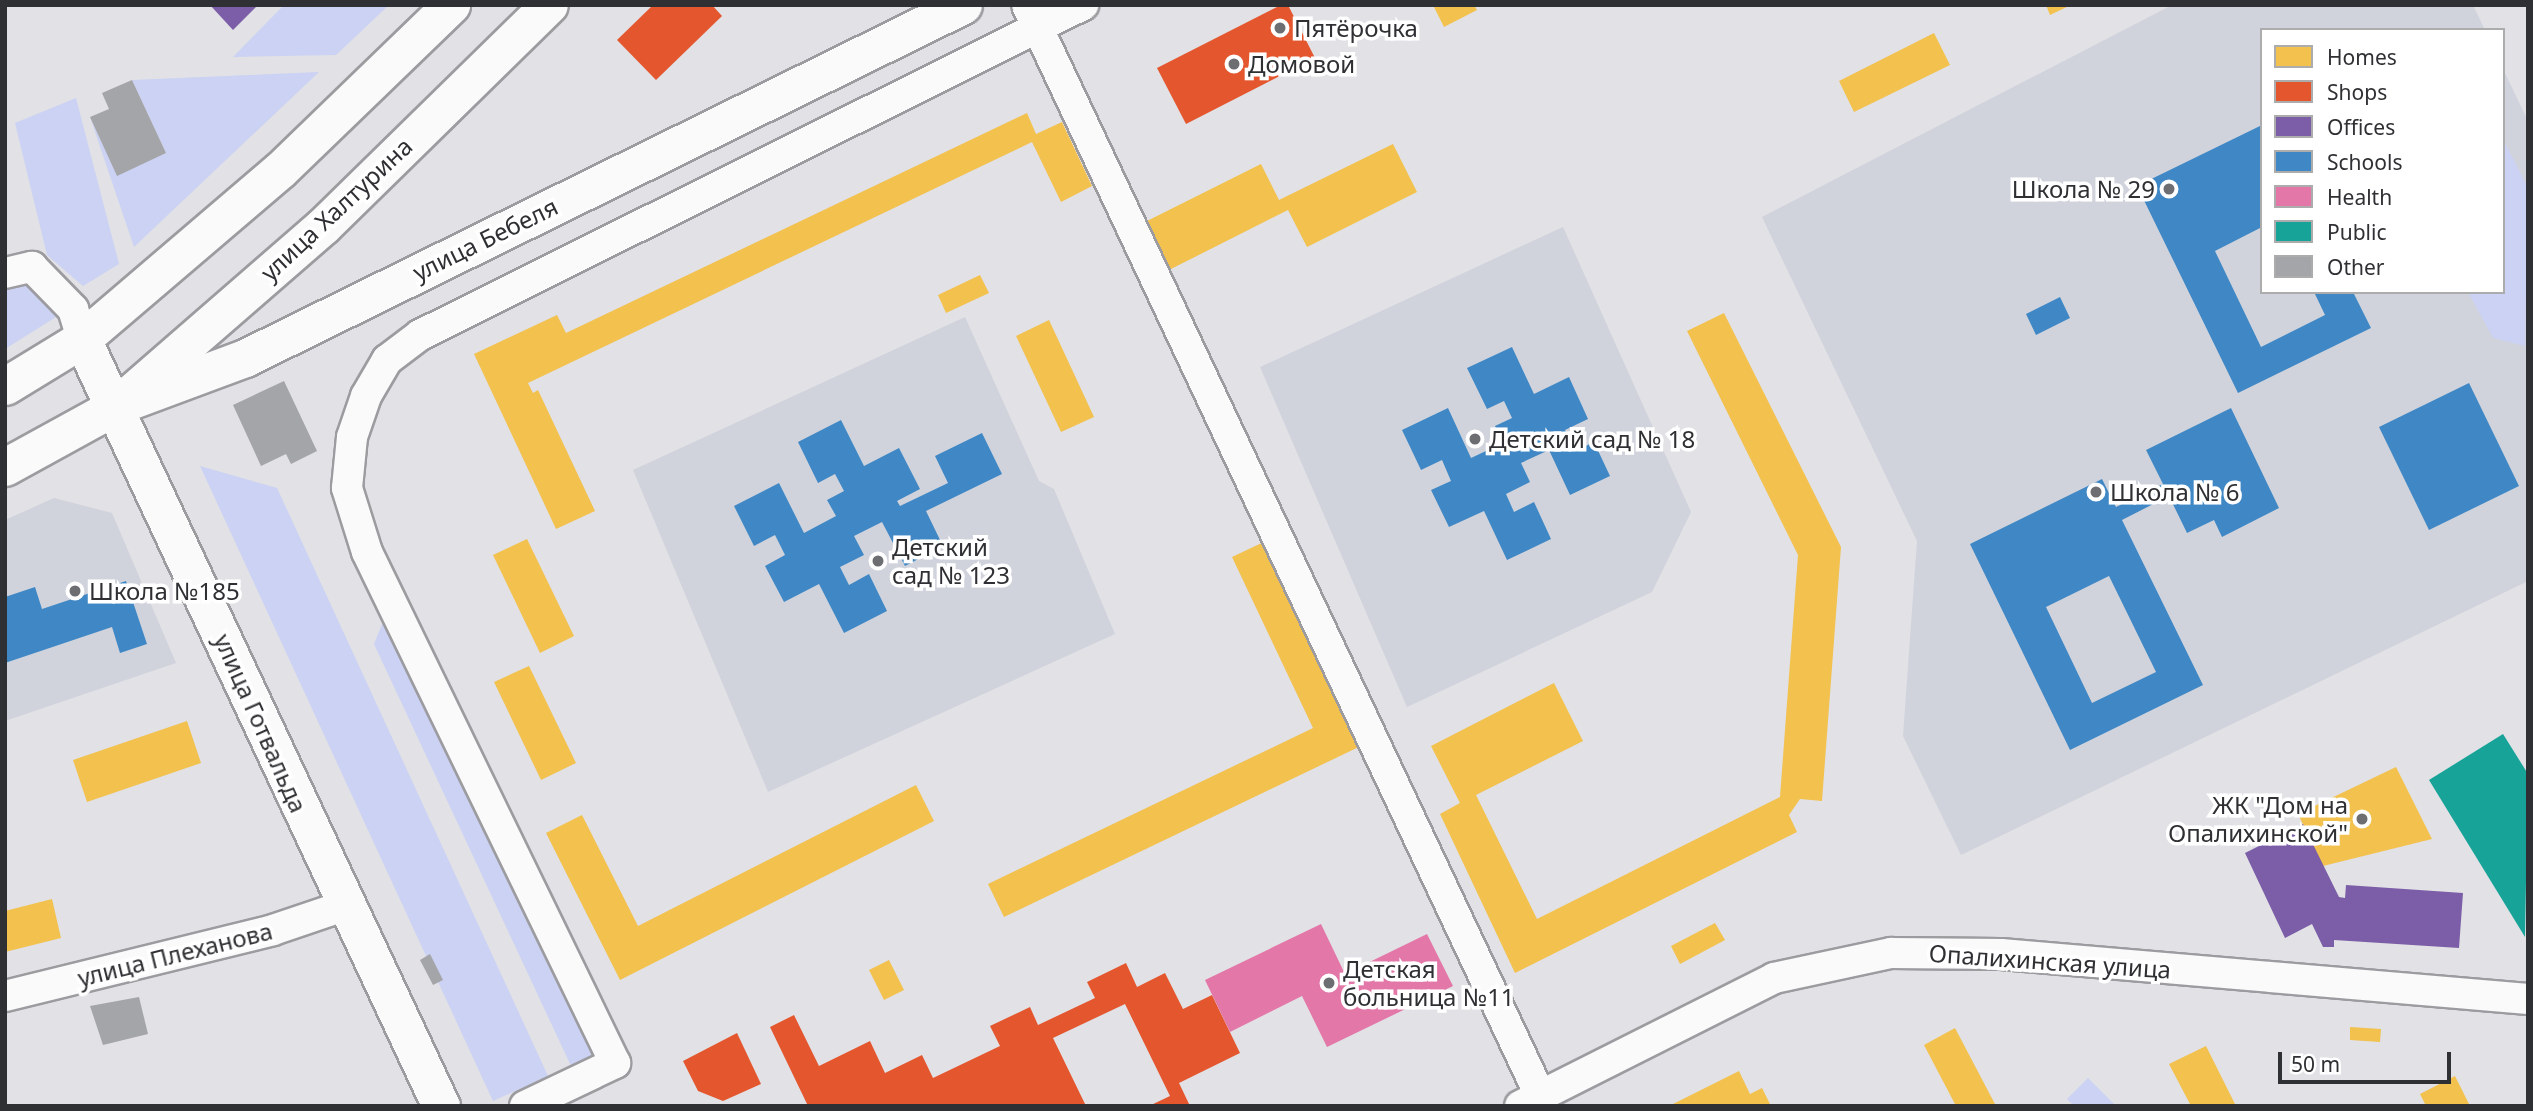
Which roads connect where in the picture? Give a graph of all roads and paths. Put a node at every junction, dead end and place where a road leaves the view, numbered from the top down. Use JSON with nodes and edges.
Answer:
{"nodes":[{"id":1,"x":451,"y":5,"type":"edge"},
{"id":2,"x":549,"y":5,"type":"edge"},
{"id":3,"x":963,"y":5,"type":"edge"},
{"id":4,"x":1083,"y":5,"type":"edge"},
{"id":5,"x":1033,"y":16,"type":"edge"},
{"id":6,"x":5,"y":273,"type":"edge"},
{"id":7,"x":82,"y":339,"type":"junction"},
{"id":8,"x":5,"y":386,"type":"edge"},
{"id":9,"x":116,"y":406,"type":"junction"},
{"id":10,"x":5,"y":467,"type":"edge"},
{"id":11,"x":344,"y":906,"type":"junction"},
{"id":12,"x":5,"y":996,"type":"edge"},
{"id":13,"x":2528,"y":999,"type":"edge"},
{"id":14,"x":1530,"y":1100,"type":"edge"},
{"id":15,"x":442,"y":1106,"type":"edge"},
{"id":16,"x":525,"y":1106,"type":"edge"}],
"edges":[{"from":1,"to":7,"type":"main road"},
{"from":2,"to":9,"type":"main road","name":"улица Халтурина"},
{"from":3,"to":9,"type":"main road","name":"улица Бебеля"},
{"from":4,"to":5,"type":"street"},
{"from":5,"to":14,"type":"street"},
{"from":5,"to":16,"type":"street"},
{"from":6,"to":7,"type":"street"},
{"from":7,"to":8,"type":"main road"},
{"from":7,"to":9,"type":"main road","name":"улица Готвальда"},
{"from":9,"to":10,"type":"main road","name":"улица Бебеля"},
{"from":9,"to":11,"type":"main road","name":"улица Готвальда"},
{"from":11,"to":12,"type":"street","name":"улица Плеханова"},
{"from":11,"to":15,"type":"main road","name":"улица Готвальда"},
{"from":13,"to":14,"type":"street","name":"Опалихинская улица"}]}
